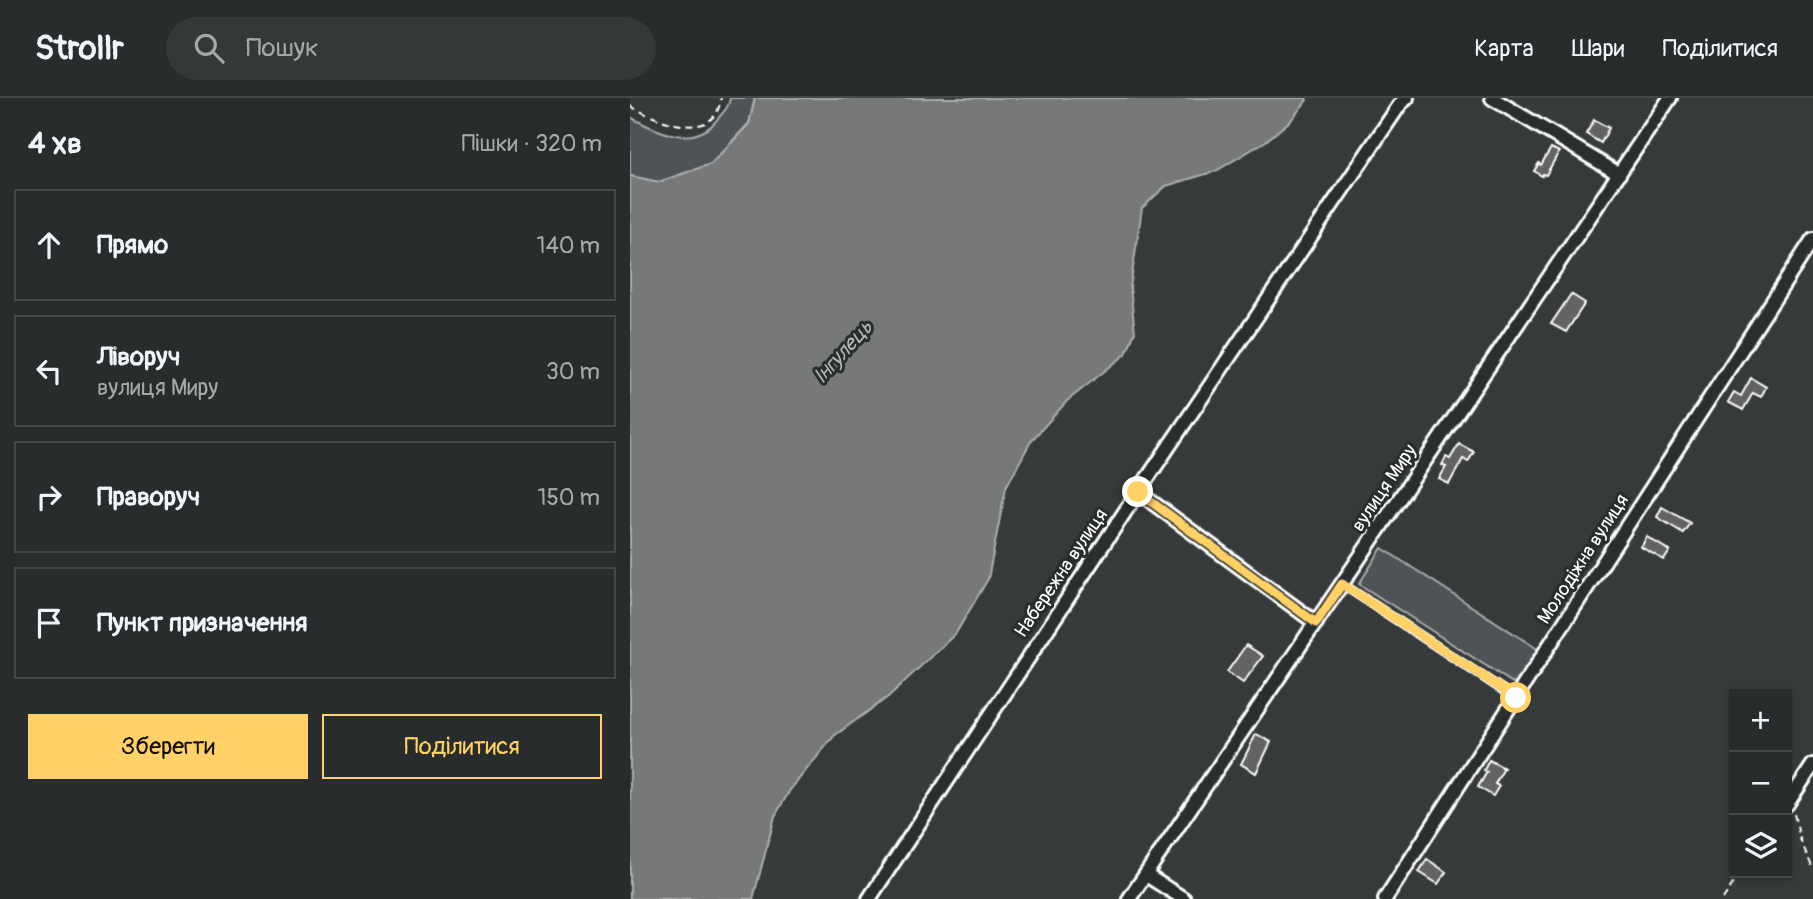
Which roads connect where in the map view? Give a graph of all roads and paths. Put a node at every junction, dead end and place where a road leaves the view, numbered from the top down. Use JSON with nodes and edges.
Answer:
{"nodes":[{"id":1,"x":722,"y":98,"type":"edge"},
{"id":2,"x":1407,"y":98,"type":"edge"},
{"id":3,"x":1492,"y":98,"type":"edge"},
{"id":4,"x":1670,"y":98,"type":"edge"},
{"id":5,"x":630,"y":106,"type":"edge"},
{"id":6,"x":1619,"y":174,"type":"junction"},
{"id":7,"x":1813,"y":239,"type":"edge"},
{"id":8,"x":1138,"y":492,"type":"junction"},
{"id":9,"x":1342,"y":584,"type":"junction"},
{"id":10,"x":1316,"y":623,"type":"junction"},
{"id":11,"x":1516,"y":698,"type":"junction"},
{"id":12,"x":1813,"y":765,"type":"edge"},
{"id":13,"x":1792,"y":796,"type":"edge"},
{"id":14,"x":1792,"y":811,"type":"edge"},
{"id":15,"x":1813,"y":869,"type":"edge"},
{"id":16,"x":1146,"y":875,"type":"junction"},
{"id":17,"x":1737,"y":878,"type":"edge"},
{"id":18,"x":869,"y":899,"type":"edge"},
{"id":19,"x":1129,"y":899,"type":"edge"},
{"id":20,"x":1184,"y":899,"type":"edge"},
{"id":21,"x":1385,"y":899,"type":"edge"},
{"id":22,"x":1723,"y":899,"type":"edge"}],
"edges":[{"from":1,"to":5,"type":"path"},
{"from":2,"to":8,"type":"street","name":"Набережна вулиця"},
{"from":3,"to":6,"type":"street"},
{"from":4,"to":6,"type":"street","name":"вулиця Миру"},
{"from":6,"to":9,"type":"street","name":"вулиця Миру"},
{"from":7,"to":11,"type":"street","name":"Молодіжна вулиця"},
{"from":8,"to":10,"type":"street"},
{"from":8,"to":18,"type":"street","name":"Набережна вулиця"},
{"from":9,"to":10,"type":"street","name":"вулиця Миру"},
{"from":9,"to":11,"type":"lane"},
{"from":10,"to":16,"type":"street","name":"вулиця Миру"},
{"from":11,"to":21,"type":"street","name":"Молодіжна вулиця"},
{"from":12,"to":13,"type":"street"},
{"from":14,"to":15,"type":"path"},
{"from":16,"to":19,"type":"street","name":"вулиця Миру"},
{"from":16,"to":20,"type":"street"},
{"from":17,"to":22,"type":"path"}]}
